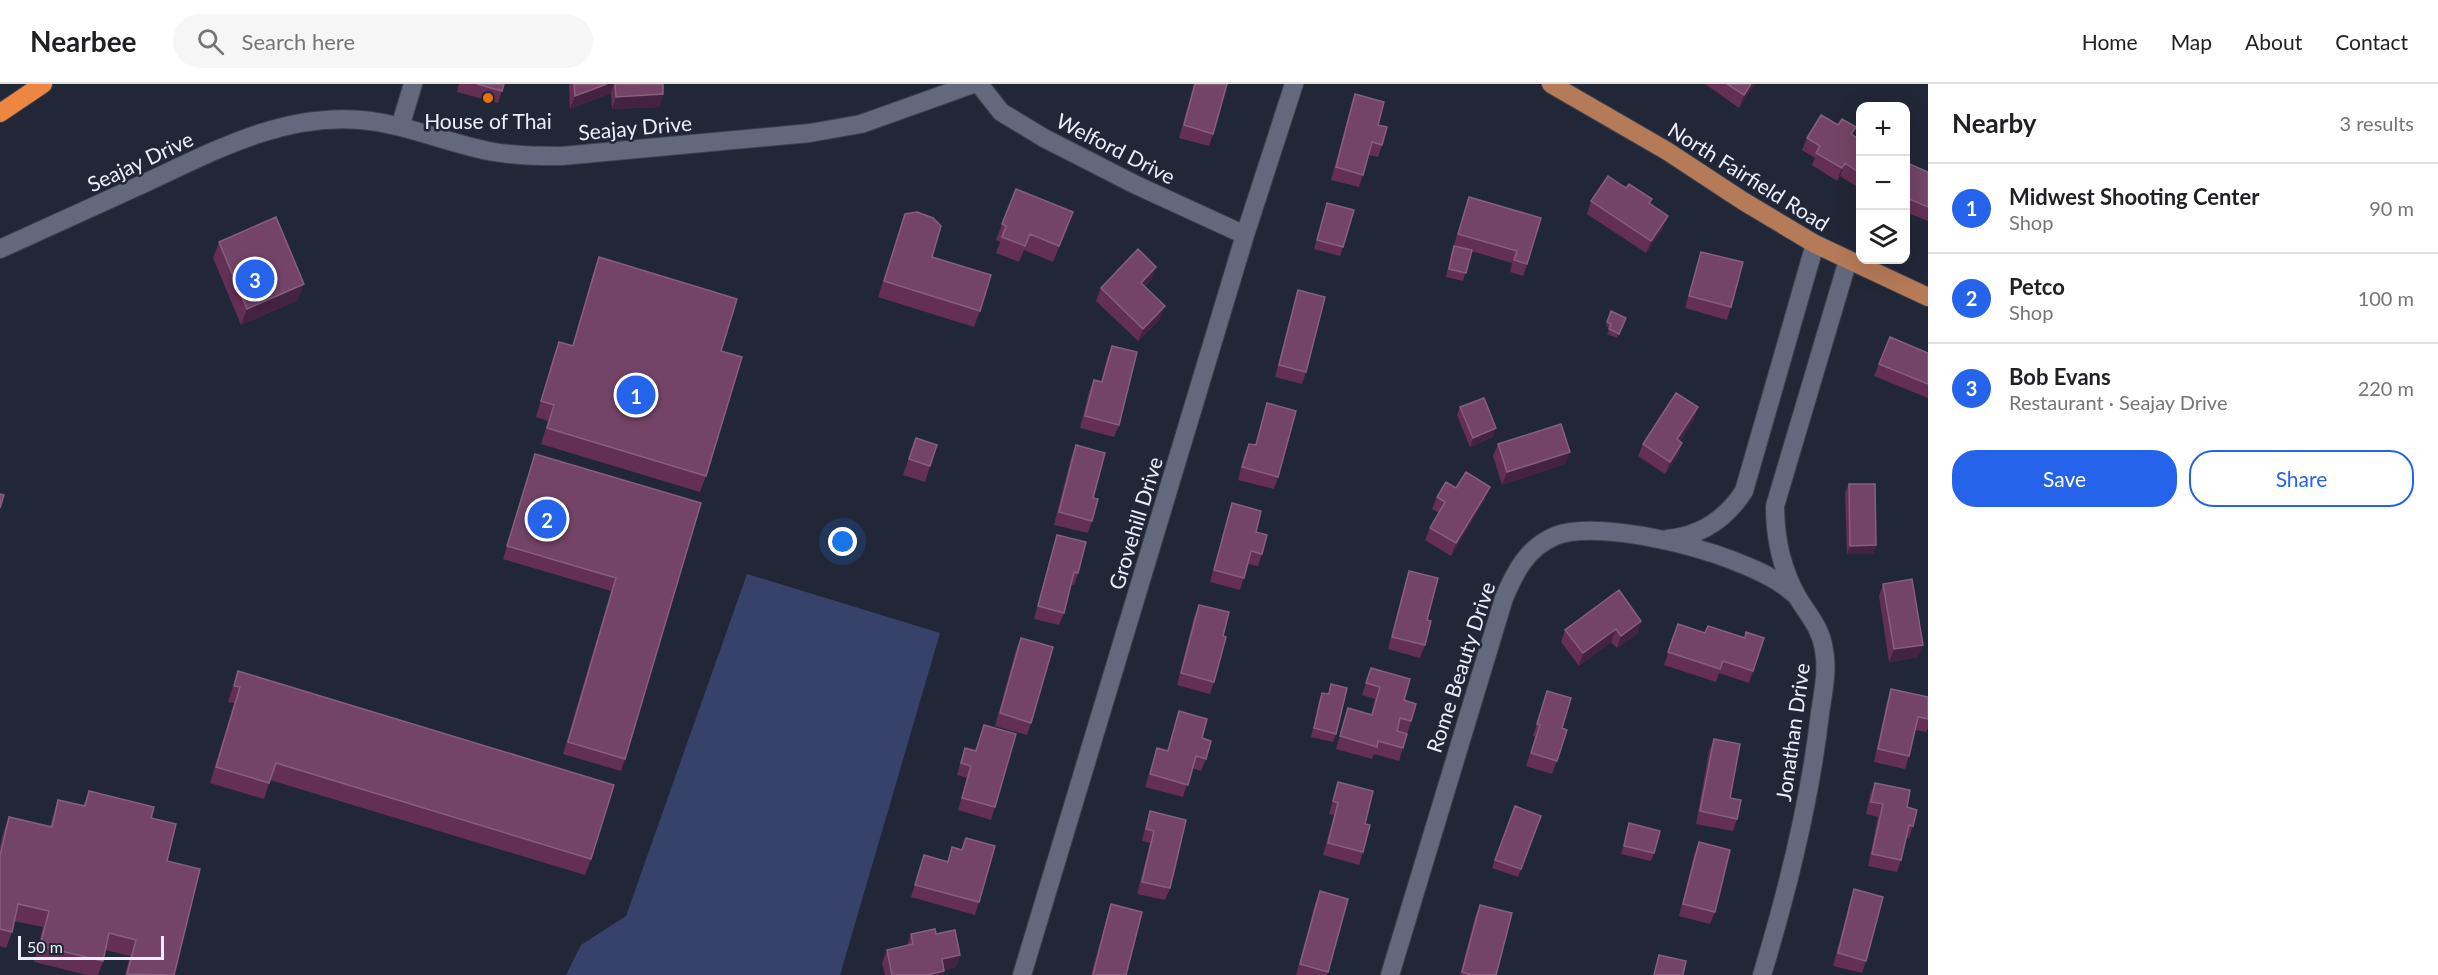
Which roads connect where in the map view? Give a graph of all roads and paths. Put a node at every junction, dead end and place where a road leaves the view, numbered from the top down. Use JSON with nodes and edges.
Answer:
{"nodes":[{"id":1,"x":43,"y":84,"type":"edge"},
{"id":2,"x":413,"y":84,"type":"edge"},
{"id":3,"x":973,"y":84,"type":"edge"},
{"id":4,"x":979,"y":84,"type":"edge"},
{"id":5,"x":1294,"y":84,"type":"edge"},
{"id":6,"x":1551,"y":84,"type":"edge"},
{"id":7,"x":0,"y":113,"type":"edge"},
{"id":8,"x":400,"y":127,"type":"junction"},
{"id":9,"x":1245,"y":235,"type":"junction"},
{"id":10,"x":1815,"y":244,"type":"junction"},
{"id":11,"x":0,"y":249,"type":"edge"},
{"id":12,"x":1848,"y":260,"type":"junction"},
{"id":13,"x":1928,"y":297,"type":"edge"},
{"id":14,"x":1655,"y":539,"type":"junction"},
{"id":15,"x":1799,"y":600,"type":"junction"},
{"id":16,"x":1022,"y":975,"type":"edge"},
{"id":17,"x":1390,"y":975,"type":"edge"},
{"id":18,"x":1762,"y":975,"type":"edge"}],
"edges":[{"from":1,"to":7,"type":"highway"},
{"from":2,"to":8,"type":"street"},
{"from":3,"to":8,"type":"street","name":"Seajay Drive"},
{"from":4,"to":9,"type":"street","name":"Welford Drive"},
{"from":5,"to":9,"type":"street","name":"Grovehill Drive"},
{"from":6,"to":10,"type":"main road","name":"North Fairfield Road"},
{"from":8,"to":11,"type":"street","name":"Seajay Drive"},
{"from":9,"to":16,"type":"street","name":"Grovehill Drive"},
{"from":10,"to":12,"type":"main road","name":"North Fairfield Road"},
{"from":10,"to":14,"type":"street"},
{"from":12,"to":13,"type":"main road","name":"North Fairfield Road"},
{"from":12,"to":15,"type":"street","name":"Jonathan Drive"},
{"from":14,"to":15,"type":"street","name":"Rome Beauty Drive"},
{"from":14,"to":17,"type":"street","name":"Rome Beauty Drive"},
{"from":15,"to":18,"type":"street","name":"Jonathan Drive"}]}
